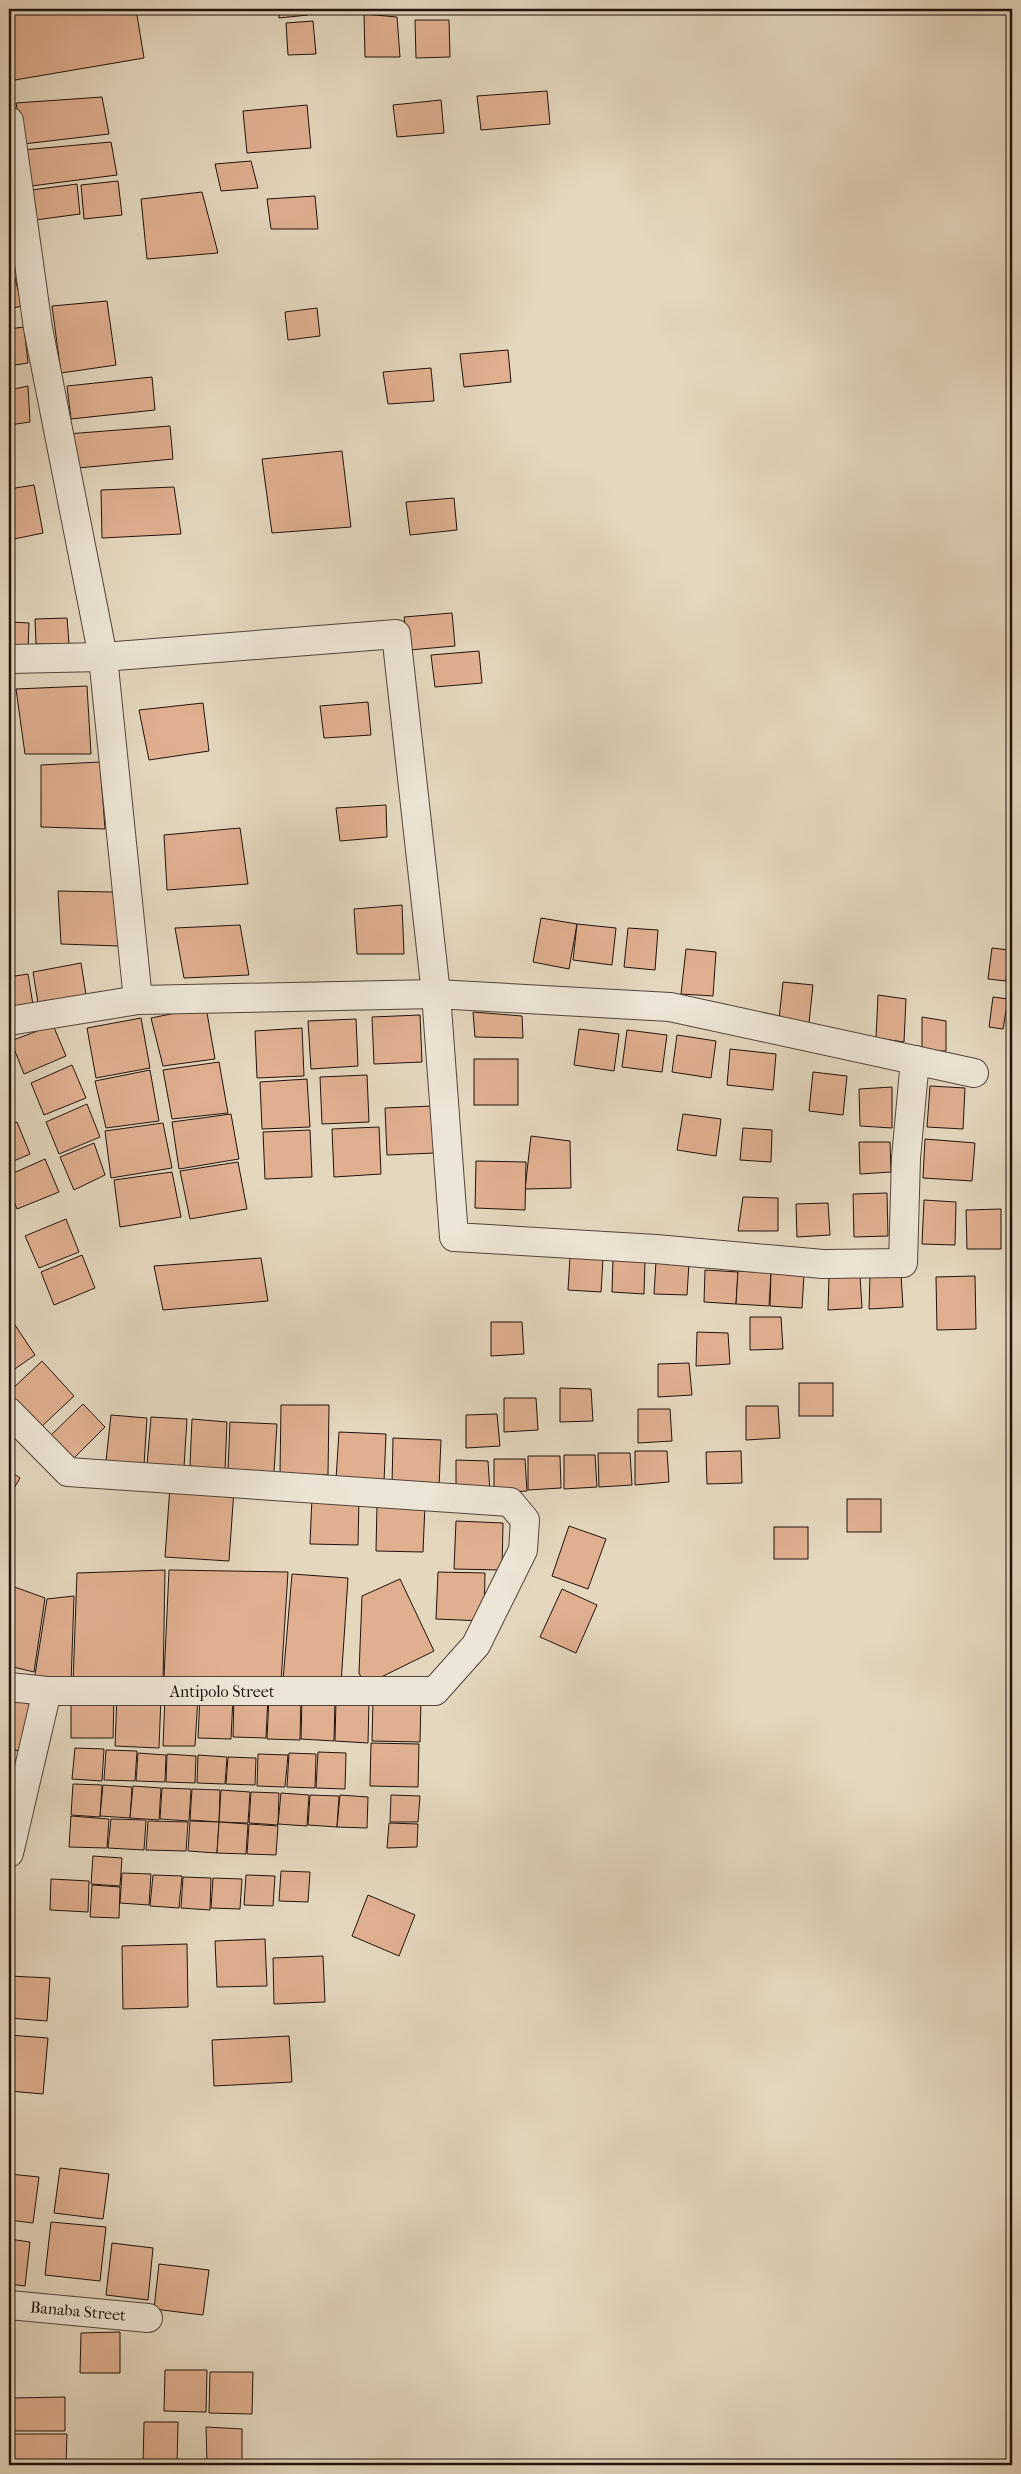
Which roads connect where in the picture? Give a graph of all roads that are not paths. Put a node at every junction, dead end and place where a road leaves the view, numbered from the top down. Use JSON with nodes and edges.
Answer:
{"nodes":[{"id":1,"x":9,"y":121,"type":"edge"},
{"id":2,"x":103,"y":657,"type":"junction"},
{"id":3,"x":9,"y":659,"type":"edge"},
{"id":4,"x":436,"y":994,"type":"junction"},
{"id":5,"x":138,"y":1000,"type":"junction"},
{"id":6,"x":9,"y":1022,"type":"edge"},
{"id":7,"x":915,"y":1060,"type":"junction"},
{"id":8,"x":974,"y":1073,"type":"dead end"},
{"id":9,"x":9,"y":1412,"type":"edge"},
{"id":10,"x":9,"y":1687,"type":"edge"},
{"id":11,"x":47,"y":1691,"type":"junction"},
{"id":12,"x":9,"y":1853,"type":"edge"},
{"id":13,"x":9,"y":2305,"type":"edge"},
{"id":14,"x":148,"y":2318,"type":"dead end"}],
"edges":[{"from":1,"to":2,"type":"street"},
{"from":2,"to":3,"type":"street"},
{"from":2,"to":4,"type":"street"},
{"from":2,"to":5,"type":"street"},
{"from":4,"to":5,"type":"street"},
{"from":4,"to":7,"type":"street"},
{"from":4,"to":7,"type":"street"},
{"from":5,"to":6,"type":"street"},
{"from":7,"to":8,"type":"street"},
{"from":9,"to":11,"type":"street","name":"Antipolo Street"},
{"from":10,"to":11,"type":"street","name":"Antipolo Street"},
{"from":11,"to":12,"type":"street"},
{"from":13,"to":14,"type":"street","name":"Banaba Street"}]}
